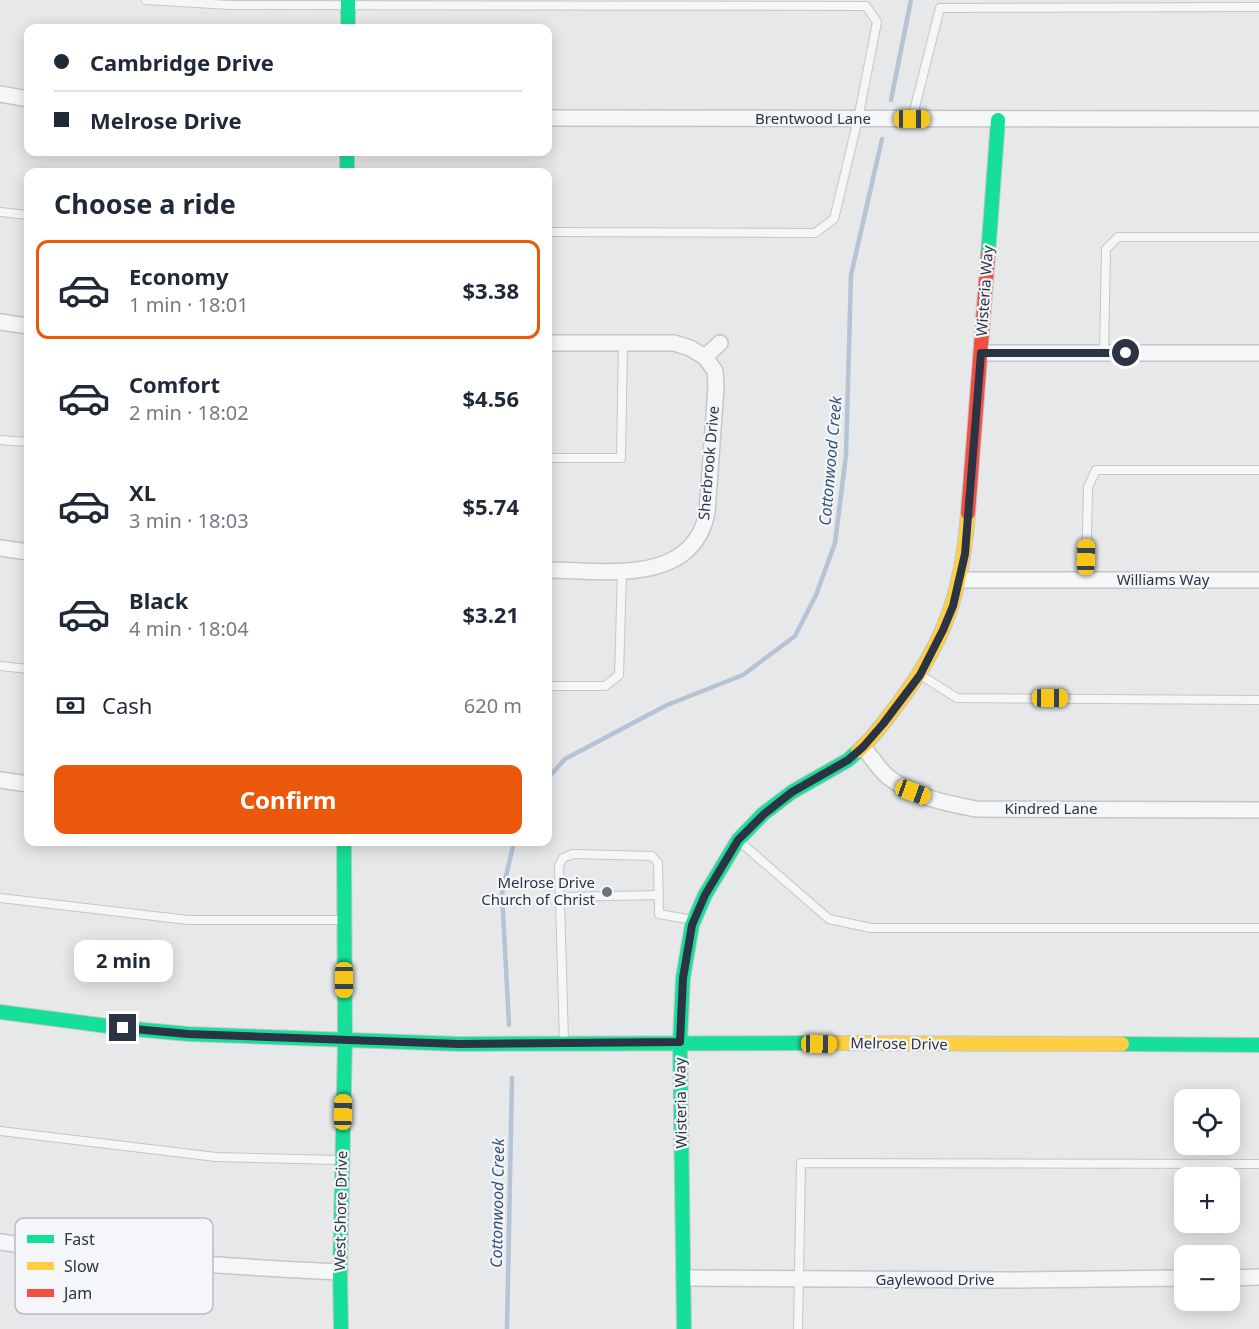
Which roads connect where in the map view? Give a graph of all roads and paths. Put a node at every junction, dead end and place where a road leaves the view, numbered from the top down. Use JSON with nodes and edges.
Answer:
{"nodes":[{"id":1,"x":146,"y":0,"type":"edge"},
{"id":2,"x":348,"y":2,"type":"edge"},
{"id":3,"x":1259,"y":7,"type":"edge"},
{"id":4,"x":348,"y":24,"type":"edge"},
{"id":5,"x":0,"y":94,"type":"edge"},
{"id":6,"x":24,"y":98,"type":"edge"},
{"id":7,"x":552,"y":118,"type":"edge"},
{"id":8,"x":858,"y":119,"type":"junction"},
{"id":9,"x":912,"y":119,"type":"junction"},
{"id":10,"x":1259,"y":119,"type":"edge"},
{"id":11,"x":998,"y":120,"type":"junction"},
{"id":12,"x":0,"y":212,"type":"edge"},
{"id":13,"x":24,"y":215,"type":"edge"},
{"id":14,"x":552,"y":232,"type":"edge"},
{"id":15,"x":1259,"y":237,"type":"edge"},
{"id":16,"x":0,"y":322,"type":"edge"},
{"id":17,"x":24,"y":325,"type":"edge"},
{"id":18,"x":552,"y":343,"type":"edge"},
{"id":19,"x":623,"y":343,"type":"junction"},
{"id":20,"x":720,"y":343,"type":"dead end"},
{"id":21,"x":981,"y":353,"type":"junction"},
{"id":22,"x":1104,"y":353,"type":"junction"},
{"id":23,"x":1259,"y":353,"type":"edge"},
{"id":24,"x":705,"y":357,"type":"junction"},
{"id":25,"x":0,"y":440,"type":"edge"},
{"id":26,"x":24,"y":442,"type":"edge"},
{"id":27,"x":552,"y":458,"type":"edge"},
{"id":28,"x":1259,"y":470,"type":"edge"},
{"id":29,"x":0,"y":548,"type":"edge"},
{"id":30,"x":24,"y":551,"type":"edge"},
{"id":31,"x":552,"y":570,"type":"edge"},
{"id":32,"x":622,"y":572,"type":"junction"},
{"id":33,"x":959,"y":580,"type":"junction"},
{"id":34,"x":1086,"y":580,"type":"junction"},
{"id":35,"x":1259,"y":580,"type":"edge"},
{"id":36,"x":0,"y":666,"type":"edge"},
{"id":37,"x":24,"y":669,"type":"edge"},
{"id":38,"x":920,"y":675,"type":"junction"},
{"id":39,"x":552,"y":686,"type":"edge"},
{"id":40,"x":1259,"y":700,"type":"edge"},
{"id":41,"x":863,"y":747,"type":"junction"},
{"id":42,"x":0,"y":780,"type":"edge"},
{"id":43,"x":24,"y":783,"type":"edge"},
{"id":44,"x":1259,"y":810,"type":"edge"},
{"id":45,"x":738,"y":840,"type":"junction"},
{"id":46,"x":344,"y":846,"type":"edge"},
{"id":47,"x":658,"y":895,"type":"junction"},
{"id":48,"x":560,"y":897,"type":"junction"},
{"id":49,"x":0,"y":898,"type":"edge"},
{"id":50,"x":344,"y":920,"type":"junction"},
{"id":51,"x":694,"y":920,"type":"junction"},
{"id":52,"x":1259,"y":928,"type":"edge"},
{"id":53,"x":0,"y":1012,"type":"edge"},
{"id":54,"x":345,"y":1041,"type":"junction"},
{"id":55,"x":680,"y":1042,"type":"junction"},
{"id":56,"x":564,"y":1043,"type":"junction"},
{"id":57,"x":1259,"y":1045,"type":"edge"},
{"id":58,"x":0,"y":1131,"type":"edge"},
{"id":59,"x":342,"y":1160,"type":"junction"},
{"id":60,"x":1259,"y":1164,"type":"edge"},
{"id":61,"x":0,"y":1242,"type":"edge"},
{"id":62,"x":15,"y":1244,"type":"edge"},
{"id":63,"x":213,"y":1266,"type":"edge"},
{"id":64,"x":340,"y":1272,"type":"junction"},
{"id":65,"x":1259,"y":1277,"type":"edge"},
{"id":66,"x":684,"y":1278,"type":"junction"},
{"id":67,"x":1174,"y":1278,"type":"edge"},
{"id":68,"x":1240,"y":1278,"type":"edge"},
{"id":69,"x":798,"y":1279,"type":"junction"},
{"id":70,"x":341,"y":1329,"type":"edge"},
{"id":71,"x":684,"y":1329,"type":"edge"},
{"id":72,"x":798,"y":1329,"type":"edge"}],
"edges":[{"from":1,"to":2,"type":"lane"},
{"from":2,"to":4,"type":"street"},
{"from":2,"to":8,"type":"lane"},
{"from":3,"to":9,"type":"lane"},
{"from":5,"to":6,"type":"street"},
{"from":7,"to":8,"type":"street","name":"Brentwood Lane"},
{"from":8,"to":9,"type":"street","name":"Brentwood Lane"},
{"from":8,"to":14,"type":"lane"},
{"from":9,"to":11,"type":"street","name":"Brentwood Lane"},
{"from":10,"to":11,"type":"street","name":"Brentwood Lane"},
{"from":11,"to":21,"type":"street","name":"Wisteria Way"},
{"from":12,"to":13,"type":"lane"},
{"from":15,"to":22,"type":"lane"},
{"from":16,"to":17,"type":"street"},
{"from":18,"to":19,"type":"street"},
{"from":19,"to":24,"type":"street"},
{"from":19,"to":27,"type":"lane"},
{"from":20,"to":24,"type":"street"},
{"from":21,"to":22,"type":"street"},
{"from":21,"to":33,"type":"street","name":"Wisteria Way"},
{"from":22,"to":23,"type":"street"},
{"from":24,"to":32,"type":"street","name":"Sherbrook Drive"},
{"from":25,"to":26,"type":"lane"},
{"from":28,"to":34,"type":"lane"},
{"from":29,"to":30,"type":"street"},
{"from":31,"to":32,"type":"street","name":"Sherbrook Drive"},
{"from":32,"to":39,"type":"lane"},
{"from":33,"to":34,"type":"street","name":"Williams Way"},
{"from":33,"to":38,"type":"street","name":"Wisteria Way"},
{"from":34,"to":35,"type":"street","name":"Williams Way"},
{"from":36,"to":37,"type":"lane"},
{"from":38,"to":40,"type":"lane"},
{"from":38,"to":41,"type":"street","name":"Wisteria Way"},
{"from":41,"to":44,"type":"street","name":"Kindred Lane"},
{"from":41,"to":45,"type":"street","name":"Wisteria Way"},
{"from":42,"to":43,"type":"street"},
{"from":45,"to":51,"type":"street","name":"Wisteria Way"},
{"from":45,"to":52,"type":"lane"},
{"from":46,"to":50,"type":"street","name":"West Shore Drive"},
{"from":47,"to":48,"type":"lane"},
{"from":47,"to":48,"type":"lane"},
{"from":47,"to":51,"type":"lane"},
{"from":48,"to":56,"type":"lane"},
{"from":49,"to":50,"type":"lane"},
{"from":50,"to":54,"type":"street","name":"West Shore Drive"},
{"from":51,"to":55,"type":"street","name":"Wisteria Way"},
{"from":53,"to":54,"type":"street","name":"Melrose Drive"},
{"from":54,"to":56,"type":"street","name":"Melrose Drive"},
{"from":54,"to":59,"type":"street","name":"West Shore Drive"},
{"from":55,"to":56,"type":"street","name":"Melrose Drive"},
{"from":55,"to":57,"type":"street","name":"Melrose Drive"},
{"from":55,"to":66,"type":"street","name":"Wisteria Way"},
{"from":58,"to":59,"type":"lane"},
{"from":59,"to":64,"type":"street","name":"West Shore Drive"},
{"from":60,"to":69,"type":"lane"},
{"from":61,"to":62,"type":"street"},
{"from":63,"to":64,"type":"street"},
{"from":64,"to":70,"type":"street","name":"West Shore Drive"},
{"from":65,"to":68,"type":"street"},
{"from":66,"to":69,"type":"street","name":"Gaylewood Drive"},
{"from":66,"to":71,"type":"street","name":"Wisteria Way"},
{"from":67,"to":69,"type":"street","name":"Gaylewood Drive"},
{"from":69,"to":72,"type":"lane"}]}
